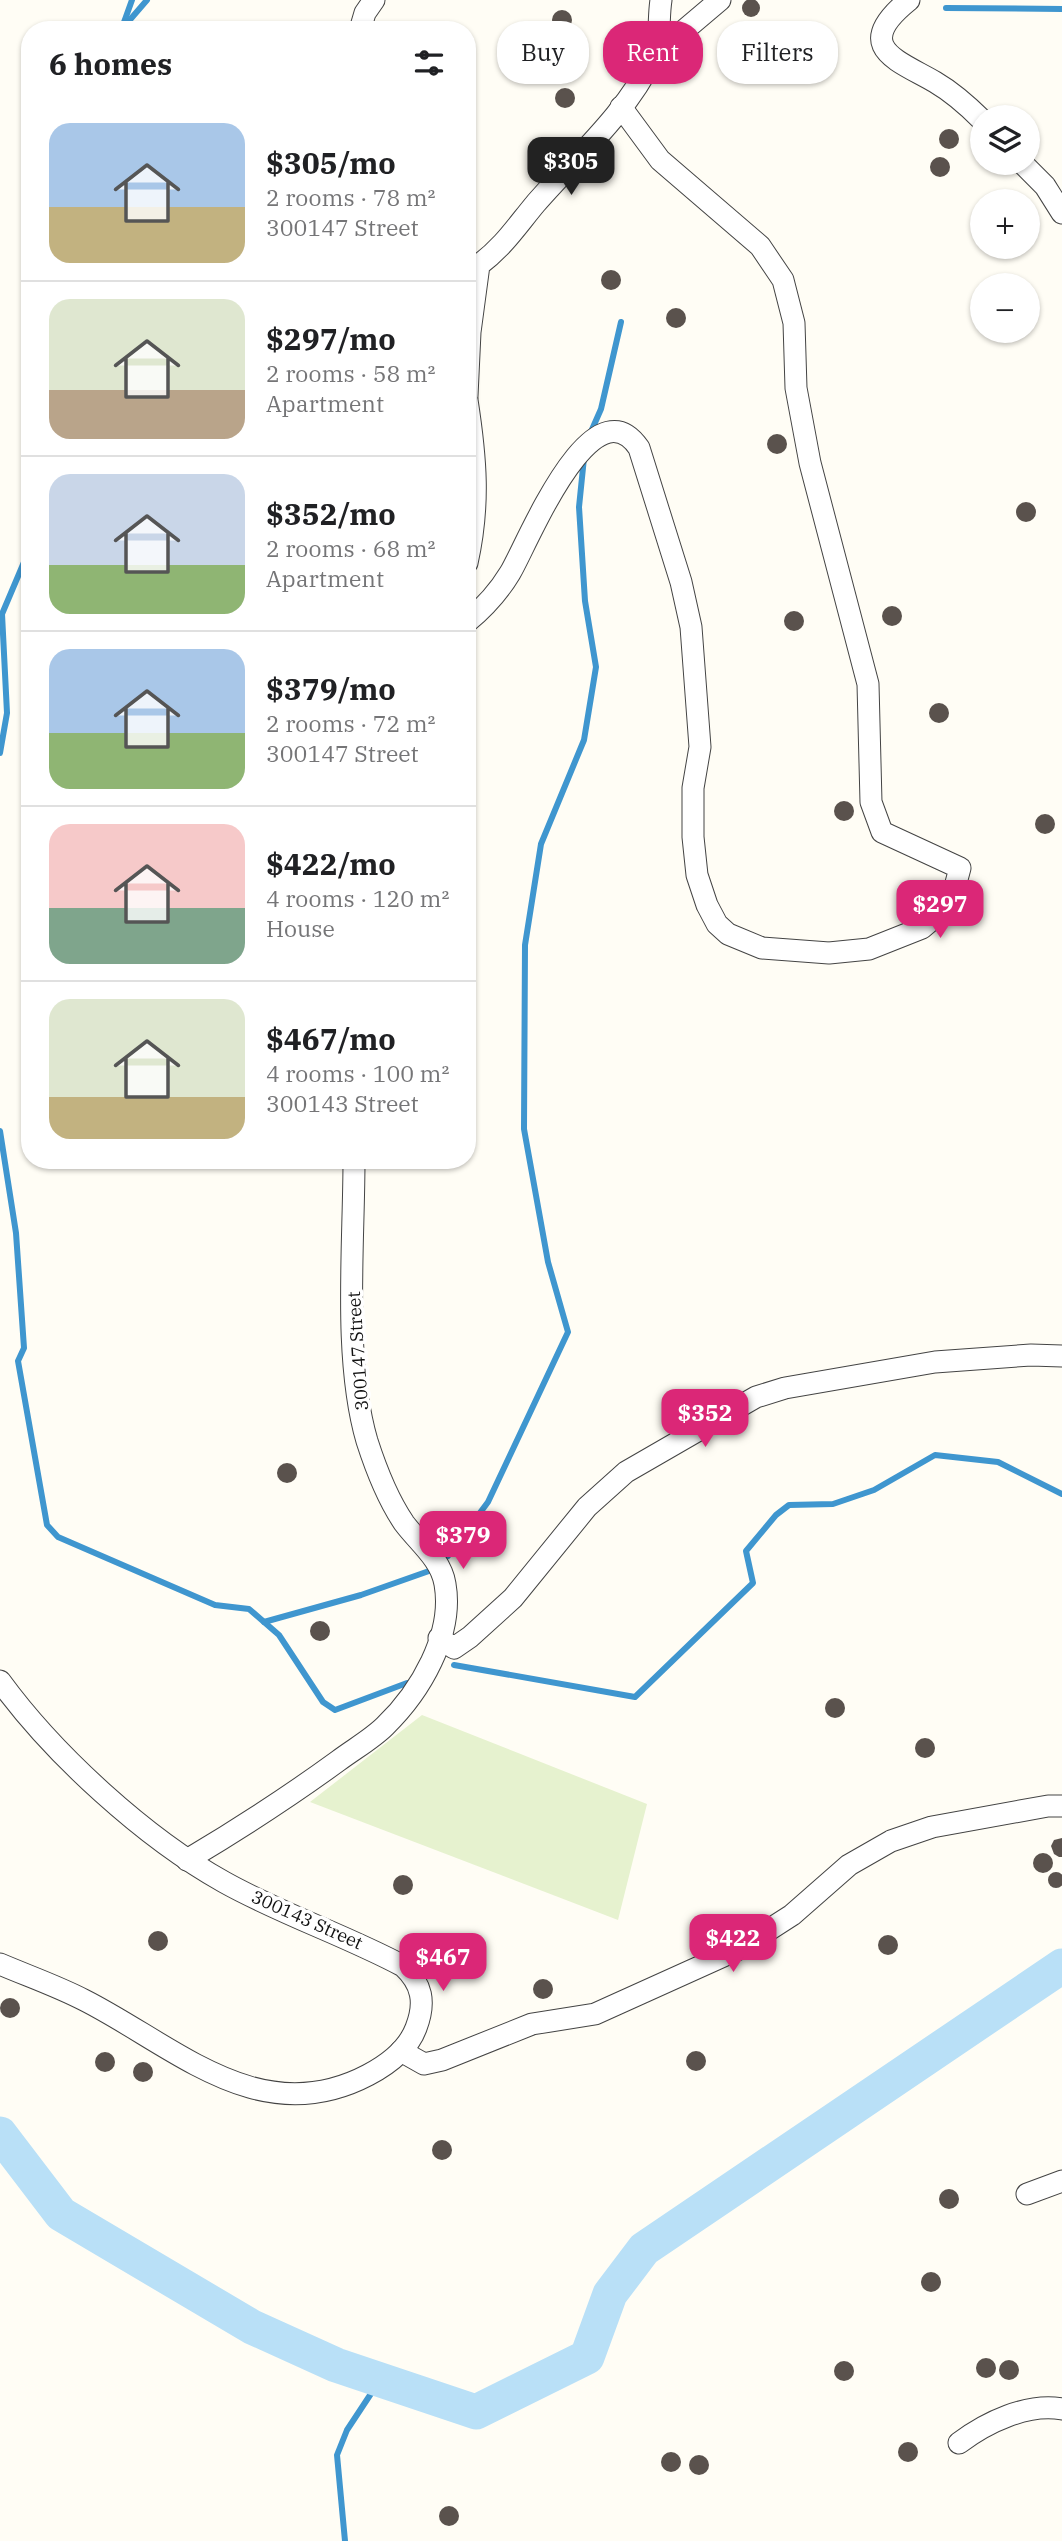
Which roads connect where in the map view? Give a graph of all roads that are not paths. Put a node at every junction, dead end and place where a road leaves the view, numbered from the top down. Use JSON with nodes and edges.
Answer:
{"nodes":[{"id":1,"x":374,"y":0,"type":"edge"},
{"id":2,"x":662,"y":0,"type":"edge"},
{"id":3,"x":720,"y":0,"type":"edge"},
{"id":4,"x":909,"y":0,"type":"edge"},
{"id":5,"x":363,"y":21,"type":"edge"},
{"id":6,"x":659,"y":21,"type":"edge"},
{"id":7,"x":695,"y":21,"type":"edge"},
{"id":8,"x":636,"y":84,"type":"edge"},
{"id":9,"x":621,"y":107,"type":"junction"},
{"id":10,"x":970,"y":110,"type":"edge"},
{"id":11,"x":1034,"y":175,"type":"edge"},
{"id":12,"x":1062,"y":213,"type":"edge"},
{"id":13,"x":476,"y":265,"type":"edge"},
{"id":14,"x":476,"y":458,"type":"edge"},
{"id":15,"x":476,"y":483,"type":"edge"},
{"id":16,"x":476,"y":615,"type":"edge"},
{"id":17,"x":354,"y":1169,"type":"edge"},
{"id":18,"x":1062,"y":1356,"type":"edge"},
{"id":19,"x":439,"y":1638,"type":"junction"},
{"id":20,"x":0,"y":1681,"type":"edge"},
{"id":21,"x":1062,"y":1806,"type":"edge"},
{"id":22,"x":187,"y":1860,"type":"junction"},
{"id":23,"x":0,"y":1964,"type":"edge"},
{"id":24,"x":401,"y":2051,"type":"junction"},
{"id":25,"x":1062,"y":2181,"type":"edge"},
{"id":26,"x":1027,"y":2194,"type":"dead end"},
{"id":27,"x":1062,"y":2409,"type":"edge"},
{"id":28,"x":959,"y":2443,"type":"dead end"}],
"edges":[{"from":1,"to":5,"type":"street"},
{"from":2,"to":6,"type":"street"},
{"from":3,"to":7,"type":"street"},
{"from":4,"to":10,"type":"street"},
{"from":8,"to":9,"type":"street"},
{"from":9,"to":13,"type":"street"},
{"from":9,"to":16,"type":"street"},
{"from":11,"to":12,"type":"street"},
{"from":14,"to":15,"type":"street"},
{"from":17,"to":19,"type":"street","name":"300147 Street"},
{"from":18,"to":19,"type":"street"},
{"from":19,"to":22,"type":"street","name":"300147 Street"},
{"from":20,"to":22,"type":"street","name":"300143 Street"},
{"from":21,"to":24,"type":"street"},
{"from":22,"to":24,"type":"street","name":"300143 Street"},
{"from":23,"to":24,"type":"street","name":"300143 Street"},
{"from":25,"to":26,"type":"street"},
{"from":27,"to":28,"type":"street"}]}
